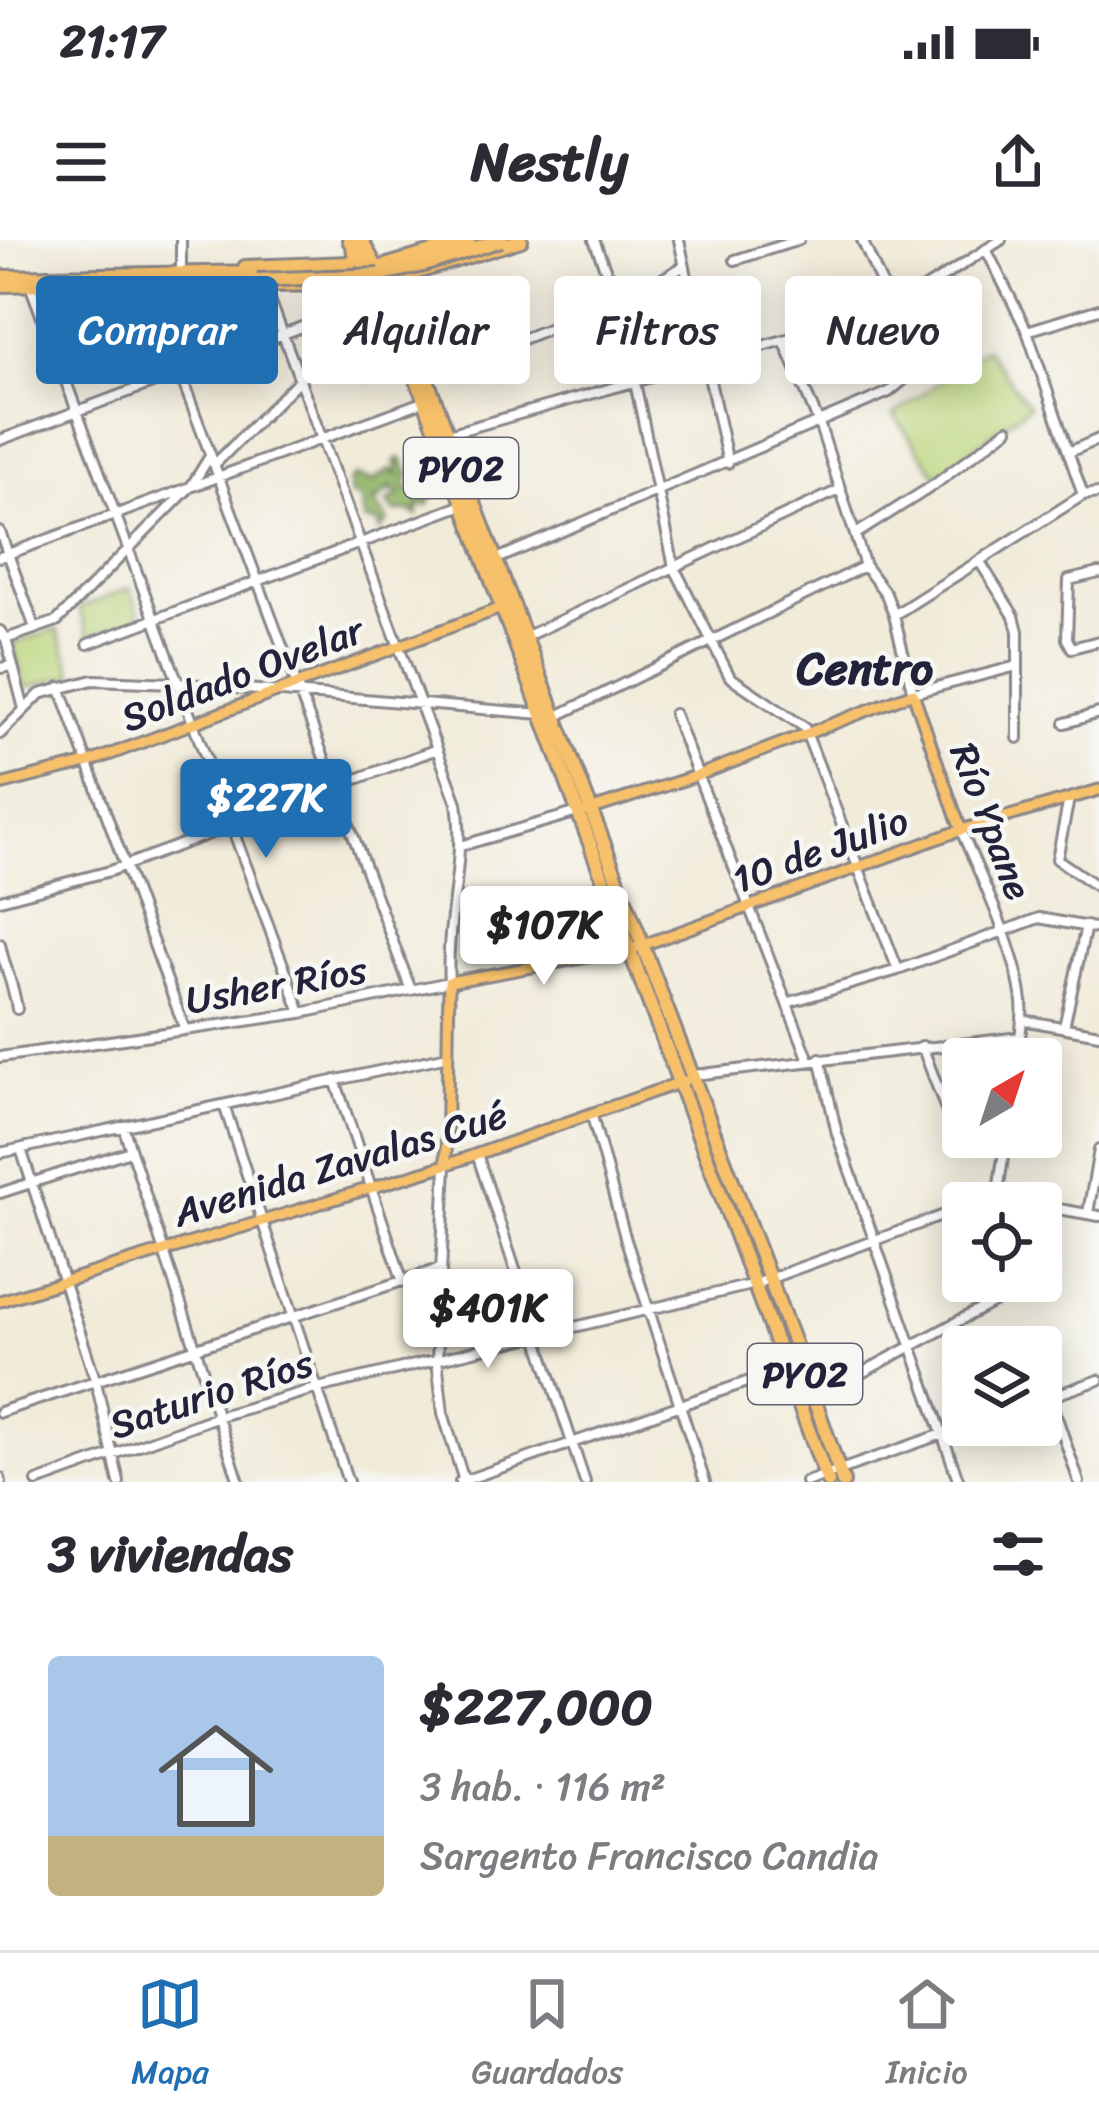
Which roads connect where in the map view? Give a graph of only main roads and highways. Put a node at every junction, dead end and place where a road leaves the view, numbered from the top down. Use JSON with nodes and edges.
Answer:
{"nodes":[{"id":1,"x":349,"y":240,"type":"edge"},
{"id":2,"x":455,"y":240,"type":"edge"},
{"id":3,"x":475,"y":240,"type":"edge"},
{"id":4,"x":501,"y":240,"type":"edge"},
{"id":5,"x":521,"y":240,"type":"edge"},
{"id":6,"x":364,"y":245,"type":"edge"},
{"id":7,"x":375,"y":271,"type":"junction"},
{"id":8,"x":104,"y":276,"type":"edge"},
{"id":9,"x":223,"y":276,"type":"joint"},
{"id":10,"x":377,"y":276,"type":"edge"},
{"id":11,"x":405,"y":276,"type":"edge"},
{"id":12,"x":278,"y":278,"type":"edge"},
{"id":13,"x":28,"y":280,"type":"junction"},
{"id":14,"x":36,"y":280,"type":"edge"},
{"id":15,"x":36,"y":280,"type":"edge"},
{"id":16,"x":0,"y":281,"type":"edge"},
{"id":17,"x":419,"y":384,"type":"edge"},
{"id":18,"x":429,"y":384,"type":"edge"},
{"id":19,"x":501,"y":608,"type":"junction"},
{"id":20,"x":514,"y":622,"type":"junction"},
{"id":21,"x":0,"y":785,"type":"edge"},
{"id":22,"x":1099,"y":790,"type":"edge"},
{"id":23,"x":586,"y":811,"type":"junction"},
{"id":24,"x":961,"y":830,"type":"junction"},
{"id":25,"x":637,"y":947,"type":"junction"},
{"id":26,"x":694,"y":1075,"type":"junction"},
{"id":27,"x":680,"y":1083,"type":"junction"},
{"id":28,"x":446,"y":1165,"type":"junction"},
{"id":29,"x":0,"y":1300,"type":"edge"},
{"id":30,"x":834,"y":1477,"type":"edge"}],
"edges":[{"from":1,"to":7,"type":"highway","number":"PY02"},
{"from":1,"to":9,"type":"highway"},
{"from":2,"to":6,"type":"highway"},
{"from":3,"to":7,"type":"highway","bridge":true},
{"from":4,"to":7,"type":"highway","bridge":true},
{"from":5,"to":11,"type":"highway"},
{"from":6,"to":7,"type":"highway","number":"PY02"},
{"from":7,"to":10,"type":"highway","number":"PY02"},
{"from":7,"to":12,"type":"highway","bridge":true},
{"from":8,"to":9,"type":"highway"},
{"from":13,"to":14,"type":"highway"},
{"from":13,"to":15,"type":"highway"},
{"from":13,"to":16,"type":"highway"},
{"from":17,"to":19,"type":"highway","number":"PY02"},
{"from":18,"to":20,"type":"highway","number":"PY02"},
{"from":19,"to":20,"type":"highway","number":"PY02"},
{"from":19,"to":21,"type":"main road","name":"Soldado Ovelar"},
{"from":20,"to":23,"type":"highway","number":"PY02"},
{"from":20,"to":23,"type":"highway","number":"PY02"},
{"from":22,"to":24,"type":"main road","name":"10 de Julio"},
{"from":23,"to":24,"type":"main road","name":"Río Ypane"},
{"from":23,"to":25,"type":"highway","number":"PY02"},
{"from":24,"to":25,"type":"main road","name":"10 de Julio"},
{"from":25,"to":26,"type":"highway","number":"PY02"},
{"from":25,"to":27,"type":"highway","number":"PY02"},
{"from":25,"to":28,"type":"main road","name":"Usher Ríos"},
{"from":26,"to":27,"type":"main road","name":"Avenida Zavalas Cué"},
{"from":26,"to":30,"type":"highway","number":"PY02"},
{"from":27,"to":28,"type":"main road","name":"Avenida Zavalas Cué"},
{"from":27,"to":30,"type":"highway","number":"PY02"},
{"from":28,"to":29,"type":"main road","name":"Avenida Zavalas Cué"}]}
